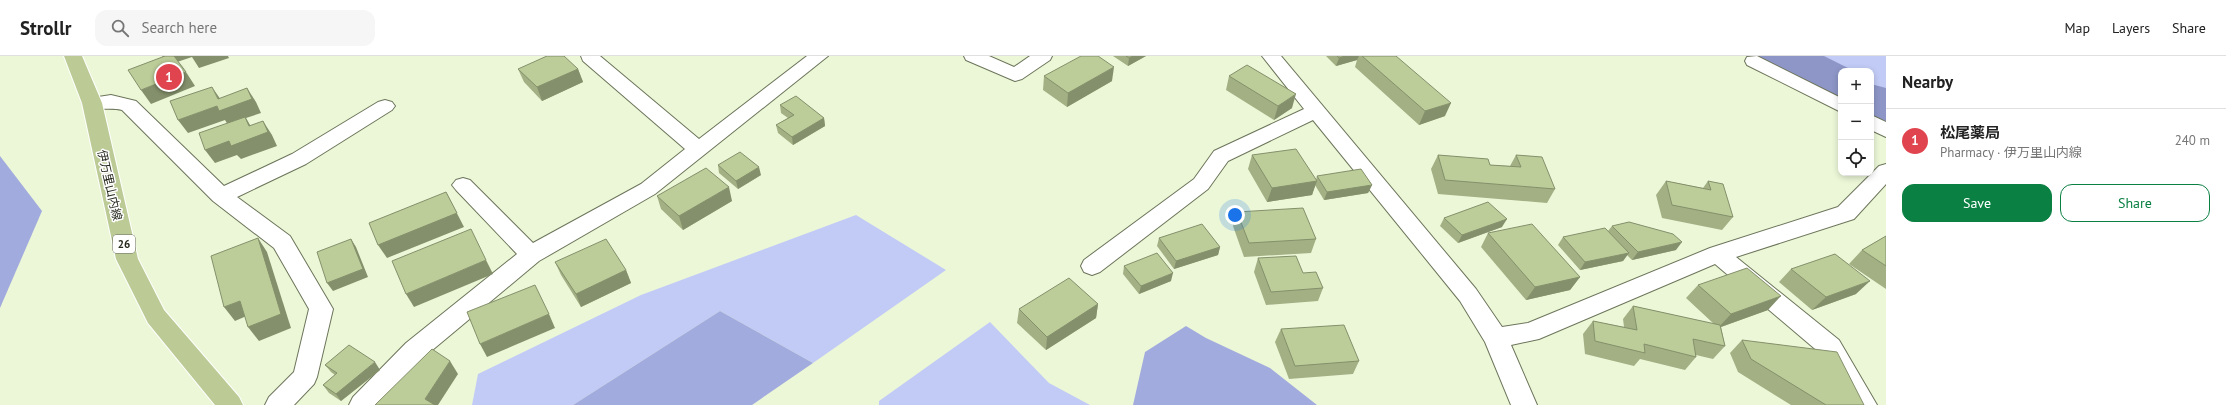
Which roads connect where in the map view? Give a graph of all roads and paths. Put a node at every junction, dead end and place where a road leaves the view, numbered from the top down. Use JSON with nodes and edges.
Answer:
{"nodes":[{"id":1,"x":73,"y":56,"type":"edge"},
{"id":2,"x":819,"y":56,"type":"edge"},
{"id":3,"x":973,"y":56,"type":"edge"},
{"id":4,"x":1043,"y":56,"type":"edge"},
{"id":5,"x":1271,"y":56,"type":"edge"},
{"id":6,"x":590,"y":57,"type":"dead end"},
{"id":7,"x":1758,"y":58,"type":"edge"},
{"id":8,"x":92,"y":103,"type":"junction"},
{"id":9,"x":1838,"y":104,"type":"edge"},
{"id":10,"x":385,"y":106,"type":"dead end"},
{"id":11,"x":1316,"y":111,"type":"junction"},
{"id":12,"x":1874,"y":124,"type":"edge"},
{"id":13,"x":1886,"y":130,"type":"edge"},
{"id":14,"x":699,"y":150,"type":"junction"},
{"id":15,"x":1886,"y":171,"type":"edge"},
{"id":16,"x":463,"y":185,"type":"dead end"},
{"id":17,"x":221,"y":196,"type":"junction"},
{"id":18,"x":1718,"y":254,"type":"junction"},
{"id":19,"x":531,"y":255,"type":"junction"},
{"id":20,"x":1092,"y":266,"type":"dead end"},
{"id":21,"x":1496,"y":338,"type":"junction"},
{"id":22,"x":230,"y":405,"type":"edge"},
{"id":23,"x":278,"y":405,"type":"edge"},
{"id":24,"x":362,"y":405,"type":"edge"},
{"id":25,"x":1524,"y":405,"type":"edge"},
{"id":26,"x":1864,"y":405,"type":"edge"}],
"edges":[{"from":1,"to":8,"type":"main road","name":"伊万里山内線","number":"26"},
{"from":2,"to":14,"type":"street"},
{"from":3,"to":4,"type":"street"},
{"from":5,"to":11,"type":"street"},
{"from":6,"to":14,"type":"street"},
{"from":7,"to":9,"type":"street"},
{"from":8,"to":17,"type":"street"},
{"from":8,"to":22,"type":"main road","name":"伊万里山内線","number":"26"},
{"from":10,"to":17,"type":"street"},
{"from":11,"to":20,"type":"street"},
{"from":11,"to":21,"type":"street"},
{"from":12,"to":13,"type":"street"},
{"from":14,"to":19,"type":"street"},
{"from":15,"to":18,"type":"street"},
{"from":16,"to":19,"type":"street"},
{"from":17,"to":23,"type":"street"},
{"from":18,"to":21,"type":"street"},
{"from":18,"to":26,"type":"street"},
{"from":19,"to":24,"type":"street"},
{"from":21,"to":25,"type":"street"}]}
